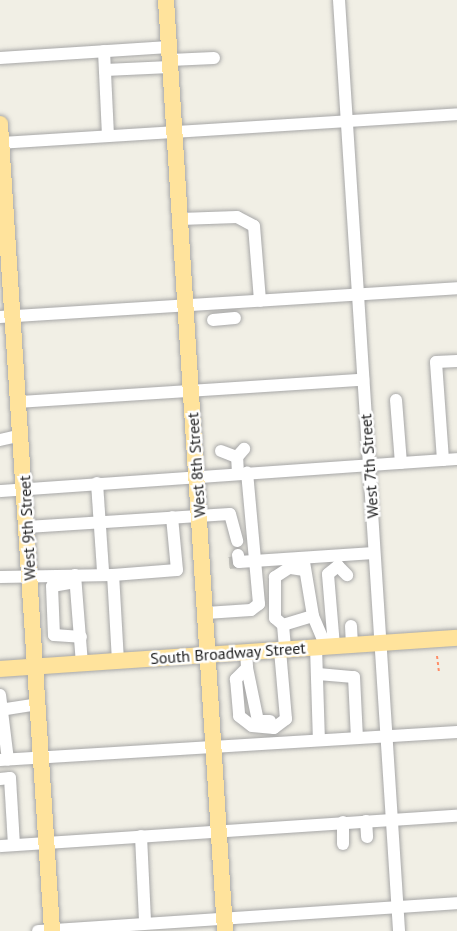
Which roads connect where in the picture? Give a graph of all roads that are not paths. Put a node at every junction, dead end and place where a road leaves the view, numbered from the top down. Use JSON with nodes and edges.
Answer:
{"nodes":[{"id":1,"x":166,"y":0,"type":"edge"},
{"id":2,"x":339,"y":0,"type":"edge"},
{"id":3,"x":150,"y":48,"type":"junction"},
{"id":4,"x":104,"y":51,"type":"junction"},
{"id":5,"x":0,"y":58,"type":"edge"},
{"id":6,"x":170,"y":58,"type":"junction"},
{"id":7,"x":214,"y":58,"type":"dead end"},
{"id":8,"x":151,"y":68,"type":"junction"},
{"id":9,"x":105,"y":70,"type":"junction"},
{"id":10,"x":457,"y":114,"type":"edge"},
{"id":11,"x":346,"y":121,"type":"junction"},
{"id":12,"x":0,"y":124,"type":"edge"},
{"id":13,"x":174,"y":132,"type":"junction"},
{"id":14,"x":108,"y":136,"type":"junction"},
{"id":15,"x":1,"y":143,"type":"edge"},
{"id":16,"x":3,"y":201,"type":"edge"},
{"id":17,"x":180,"y":219,"type":"junction"},
{"id":18,"x":457,"y":288,"type":"edge"},
{"id":19,"x":358,"y":294,"type":"junction"},
{"id":20,"x":260,"y":301,"type":"junction"},
{"id":21,"x":186,"y":306,"type":"junction"},
{"id":22,"x":228,"y":312,"type":"junction"},
{"id":23,"x":6,"y":317,"type":"edge"},
{"id":24,"x":213,"y":320,"type":"dead end"},
{"id":25,"x":457,"y":361,"type":"edge"},
{"id":26,"x":363,"y":380,"type":"junction"},
{"id":27,"x":191,"y":391,"type":"junction"},
{"id":28,"x":396,"y":400,"type":"dead end"},
{"id":29,"x":19,"y":402,"type":"junction"},
{"id":30,"x":21,"y":435,"type":"junction"},
{"id":31,"x":0,"y":440,"type":"edge"},
{"id":32,"x":221,"y":451,"type":"dead end"},
{"id":33,"x":457,"y":459,"type":"edge"},
{"id":34,"x":443,"y":460,"type":"junction"},
{"id":35,"x":401,"y":463,"type":"junction"},
{"id":36,"x":369,"y":466,"type":"junction"},
{"id":37,"x":243,"y":474,"type":"junction"},
{"id":38,"x":197,"y":477,"type":"junction"},
{"id":39,"x":96,"y":483,"type":"junction"},
{"id":40,"x":25,"y":488,"type":"junction"},
{"id":41,"x":0,"y":491,"type":"edge"},
{"id":42,"x":199,"y":515,"type":"junction"},
{"id":43,"x":172,"y":517,"type":"junction"},
{"id":44,"x":100,"y":522,"type":"junction"},
{"id":45,"x":27,"y":527,"type":"junction"},
{"id":46,"x":237,"y":541,"type":"dead end"},
{"id":47,"x":374,"y":553,"type":"junction"},
{"id":48,"x":238,"y":559,"type":"tunnel mouth"},
{"id":49,"x":252,"y":561,"type":"junction"},
{"id":50,"x":304,"y":564,"type":"junction"},
{"id":51,"x":344,"y":566,"type":"junction"},
{"id":52,"x":108,"y":573,"type":"junction"},
{"id":53,"x":30,"y":576,"type":"junction"},
{"id":54,"x":0,"y":577,"type":"edge"},
{"id":55,"x":75,"y":577,"type":"junction"},
{"id":56,"x":206,"y":614,"type":"junction"},
{"id":57,"x":313,"y":616,"type":"junction"},
{"id":58,"x":283,"y":625,"type":"junction"},
{"id":59,"x":351,"y":626,"type":"dead end"},
{"id":60,"x":81,"y":638,"type":"junction"},
{"id":61,"x":457,"y":638,"type":"edge"},
{"id":62,"x":380,"y":643,"type":"junction"},
{"id":63,"x":352,"y":645,"type":"junction"},
{"id":64,"x":325,"y":647,"type":"junction"},
{"id":65,"x":208,"y":655,"type":"junction"},
{"id":66,"x":282,"y":655,"type":"junction"},
{"id":67,"x":247,"y":660,"type":"junction"},
{"id":68,"x":118,"y":661,"type":"junction"},
{"id":69,"x":82,"y":663,"type":"junction"},
{"id":70,"x":36,"y":666,"type":"junction"},
{"id":71,"x":0,"y":669,"type":"edge"},
{"id":72,"x":318,"y":674,"type":"junction"},
{"id":73,"x":0,"y":695,"type":"edge"},
{"id":74,"x":38,"y":704,"type":"junction"},
{"id":75,"x":2,"y":709,"type":"edge"},
{"id":76,"x":457,"y":732,"type":"edge"},
{"id":77,"x":386,"y":736,"type":"junction"},
{"id":78,"x":360,"y":738,"type":"junction"},
{"id":79,"x":319,"y":740,"type":"junction"},
{"id":80,"x":214,"y":744,"type":"junction"},
{"id":81,"x":41,"y":757,"type":"junction"},
{"id":82,"x":4,"y":760,"type":"edge"},
{"id":83,"x":0,"y":779,"type":"edge"},
{"id":84,"x":457,"y":816,"type":"edge"},
{"id":85,"x":392,"y":819,"type":"junction"},
{"id":86,"x":366,"y":821,"type":"junction"},
{"id":87,"x":343,"y":822,"type":"junction"},
{"id":88,"x":6,"y":823,"type":"edge"},
{"id":89,"x":220,"y":831,"type":"junction"},
{"id":90,"x":141,"y":836,"type":"junction"},
{"id":91,"x":367,"y":837,"type":"dead end"},
{"id":92,"x":47,"y":842,"type":"junction"},
{"id":93,"x":343,"y":844,"type":"dead end"},
{"id":94,"x":14,"y":845,"type":"junction"},
{"id":95,"x":0,"y":846,"type":"edge"},
{"id":96,"x":457,"y":903,"type":"edge"},
{"id":97,"x":397,"y":906,"type":"junction"},
{"id":98,"x":145,"y":922,"type":"junction"},
{"id":99,"x":225,"y":924,"type":"edge"},
{"id":100,"x":48,"y":931,"type":"edge"},
{"id":101,"x":399,"y":931,"type":"edge"}],
"edges":[{"from":1,"to":6,"type":"main road","name":"West 8th Street"},
{"from":2,"to":11,"type":"street","name":"West 7th Street"},
{"from":3,"to":4,"type":"street"},
{"from":3,"to":6,"type":"street"},
{"from":3,"to":8,"type":"street"},
{"from":4,"to":5,"type":"street"},
{"from":4,"to":9,"type":"street"},
{"from":6,"to":7,"type":"street"},
{"from":6,"to":8,"type":"street"},
{"from":6,"to":13,"type":"main road","name":"West 8th Street"},
{"from":8,"to":9,"type":"street"},
{"from":9,"to":14,"type":"street"},
{"from":10,"to":11,"type":"street"},
{"from":11,"to":13,"type":"street"},
{"from":11,"to":19,"type":"street","name":"West 7th Street"},
{"from":12,"to":15,"type":"main road","name":"West 9th Street"},
{"from":13,"to":14,"type":"street"},
{"from":13,"to":17,"type":"main road","name":"West 8th Street"},
{"from":14,"to":15,"type":"street"},
{"from":15,"to":16,"type":"main road","name":"West 9th Street"},
{"from":16,"to":23,"type":"main road","name":"West 9th Street"},
{"from":17,"to":20,"type":"street"},
{"from":17,"to":21,"type":"main road","name":"West 8th Street"},
{"from":18,"to":19,"type":"street"},
{"from":19,"to":20,"type":"street"},
{"from":19,"to":26,"type":"street","name":"West 7th Street"},
{"from":20,"to":22,"type":"street"},
{"from":21,"to":22,"type":"street"},
{"from":21,"to":23,"type":"street"},
{"from":21,"to":27,"type":"main road","name":"West 8th Street"},
{"from":22,"to":24,"type":"street"},
{"from":23,"to":29,"type":"main road","name":"West 9th Street"},
{"from":25,"to":34,"type":"street"},
{"from":26,"to":27,"type":"street"},
{"from":26,"to":36,"type":"street","name":"West 7th Street"},
{"from":27,"to":29,"type":"street"},
{"from":27,"to":38,"type":"main road","name":"West 8th Street"},
{"from":28,"to":35,"type":"street"},
{"from":29,"to":30,"type":"main road","name":"West 9th Street"},
{"from":30,"to":31,"type":"street"},
{"from":30,"to":40,"type":"main road","name":"West 9th Street"},
{"from":32,"to":37,"type":"street"},
{"from":33,"to":34,"type":"street"},
{"from":34,"to":35,"type":"street"},
{"from":35,"to":36,"type":"street"},
{"from":36,"to":37,"type":"street"},
{"from":36,"to":47,"type":"street","name":"West 7th Street"},
{"from":37,"to":38,"type":"street"},
{"from":37,"to":49,"type":"street"},
{"from":38,"to":39,"type":"street"},
{"from":38,"to":42,"type":"main road","name":"West 8th Street"},
{"from":39,"to":40,"type":"street"},
{"from":39,"to":44,"type":"street"},
{"from":40,"to":41,"type":"street"},
{"from":40,"to":45,"type":"main road","name":"West 9th Street"},
{"from":42,"to":43,"type":"street"},
{"from":42,"to":46,"type":"street"},
{"from":42,"to":56,"type":"main road","name":"West 8th Street"},
{"from":43,"to":44,"type":"street"},
{"from":43,"to":52,"type":"street"},
{"from":44,"to":45,"type":"street"},
{"from":44,"to":52,"type":"street"},
{"from":45,"to":53,"type":"main road","name":"West 9th Street"},
{"from":47,"to":51,"type":"street"},
{"from":47,"to":62,"type":"street","name":"West 7th Street"},
{"from":48,"to":49,"type":"street"},
{"from":49,"to":50,"type":"street"},
{"from":49,"to":56,"type":"street"},
{"from":50,"to":51,"type":"street"},
{"from":50,"to":57,"type":"street"},
{"from":50,"to":58,"type":"street"},
{"from":51,"to":64,"type":"street"},
{"from":52,"to":55,"type":"street"},
{"from":52,"to":68,"type":"street"},
{"from":53,"to":54,"type":"street"},
{"from":53,"to":55,"type":"street"},
{"from":53,"to":70,"type":"main road","name":"West 9th Street"},
{"from":55,"to":60,"type":"street"},
{"from":55,"to":60,"type":"street"},
{"from":56,"to":65,"type":"main road","name":"West 8th Street"},
{"from":57,"to":58,"type":"street"},
{"from":57,"to":64,"type":"street"},
{"from":58,"to":66,"type":"street"},
{"from":59,"to":63,"type":"street"},
{"from":60,"to":69,"type":"street"},
{"from":61,"to":62,"type":"main road","name":"South Broadway Street"},
{"from":62,"to":63,"type":"main road","name":"South Broadway Street"},
{"from":62,"to":77,"type":"street","name":"West 7th Street"},
{"from":63,"to":64,"type":"main road","name":"South Broadway Street"},
{"from":64,"to":66,"type":"main road","name":"South Broadway Street"},
{"from":64,"to":72,"type":"street"},
{"from":65,"to":67,"type":"main road","name":"South Broadway Street"},
{"from":65,"to":68,"type":"main road","name":"South Broadway Street"},
{"from":65,"to":80,"type":"main road","name":"West 8th Street"},
{"from":66,"to":67,"type":"main road","name":"South Broadway Street"},
{"from":66,"to":67,"type":"street"},
{"from":68,"to":69,"type":"main road","name":"South Broadway Street"},
{"from":69,"to":70,"type":"main road","name":"South Broadway Street"},
{"from":70,"to":71,"type":"main road","name":"South Broadway Street"},
{"from":70,"to":74,"type":"main road","name":"West 9th Street"},
{"from":72,"to":78,"type":"street"},
{"from":72,"to":79,"type":"street"},
{"from":73,"to":75,"type":"street"},
{"from":74,"to":75,"type":"street"},
{"from":74,"to":81,"type":"main road","name":"West 9th Street"},
{"from":75,"to":82,"type":"street"},
{"from":76,"to":77,"type":"street"},
{"from":77,"to":78,"type":"street"},
{"from":77,"to":85,"type":"street","name":"West 7th Street"},
{"from":78,"to":79,"type":"street"},
{"from":79,"to":80,"type":"street"},
{"from":80,"to":81,"type":"street"},
{"from":80,"to":89,"type":"main road","name":"West 8th Street"},
{"from":81,"to":82,"type":"street"},
{"from":81,"to":92,"type":"main road","name":"West 9th Street"},
{"from":83,"to":88,"type":"street"},
{"from":84,"to":85,"type":"street"},
{"from":85,"to":86,"type":"street"},
{"from":85,"to":97,"type":"street","name":"West 7th Street"},
{"from":86,"to":87,"type":"street"},
{"from":86,"to":91,"type":"street"},
{"from":87,"to":89,"type":"street"},
{"from":87,"to":93,"type":"street"},
{"from":88,"to":94,"type":"street"},
{"from":89,"to":90,"type":"street"},
{"from":89,"to":99,"type":"main road","name":"West 8th Street"},
{"from":90,"to":92,"type":"street"},
{"from":90,"to":98,"type":"street"},
{"from":92,"to":94,"type":"street"},
{"from":92,"to":100,"type":"main road","name":"West 9th Street"},
{"from":94,"to":95,"type":"street"},
{"from":96,"to":97,"type":"street"},
{"from":97,"to":99,"type":"street"},
{"from":97,"to":101,"type":"street","name":"West 7th Street"},
{"from":98,"to":99,"type":"street"},
{"from":98,"to":100,"type":"street"}]}
